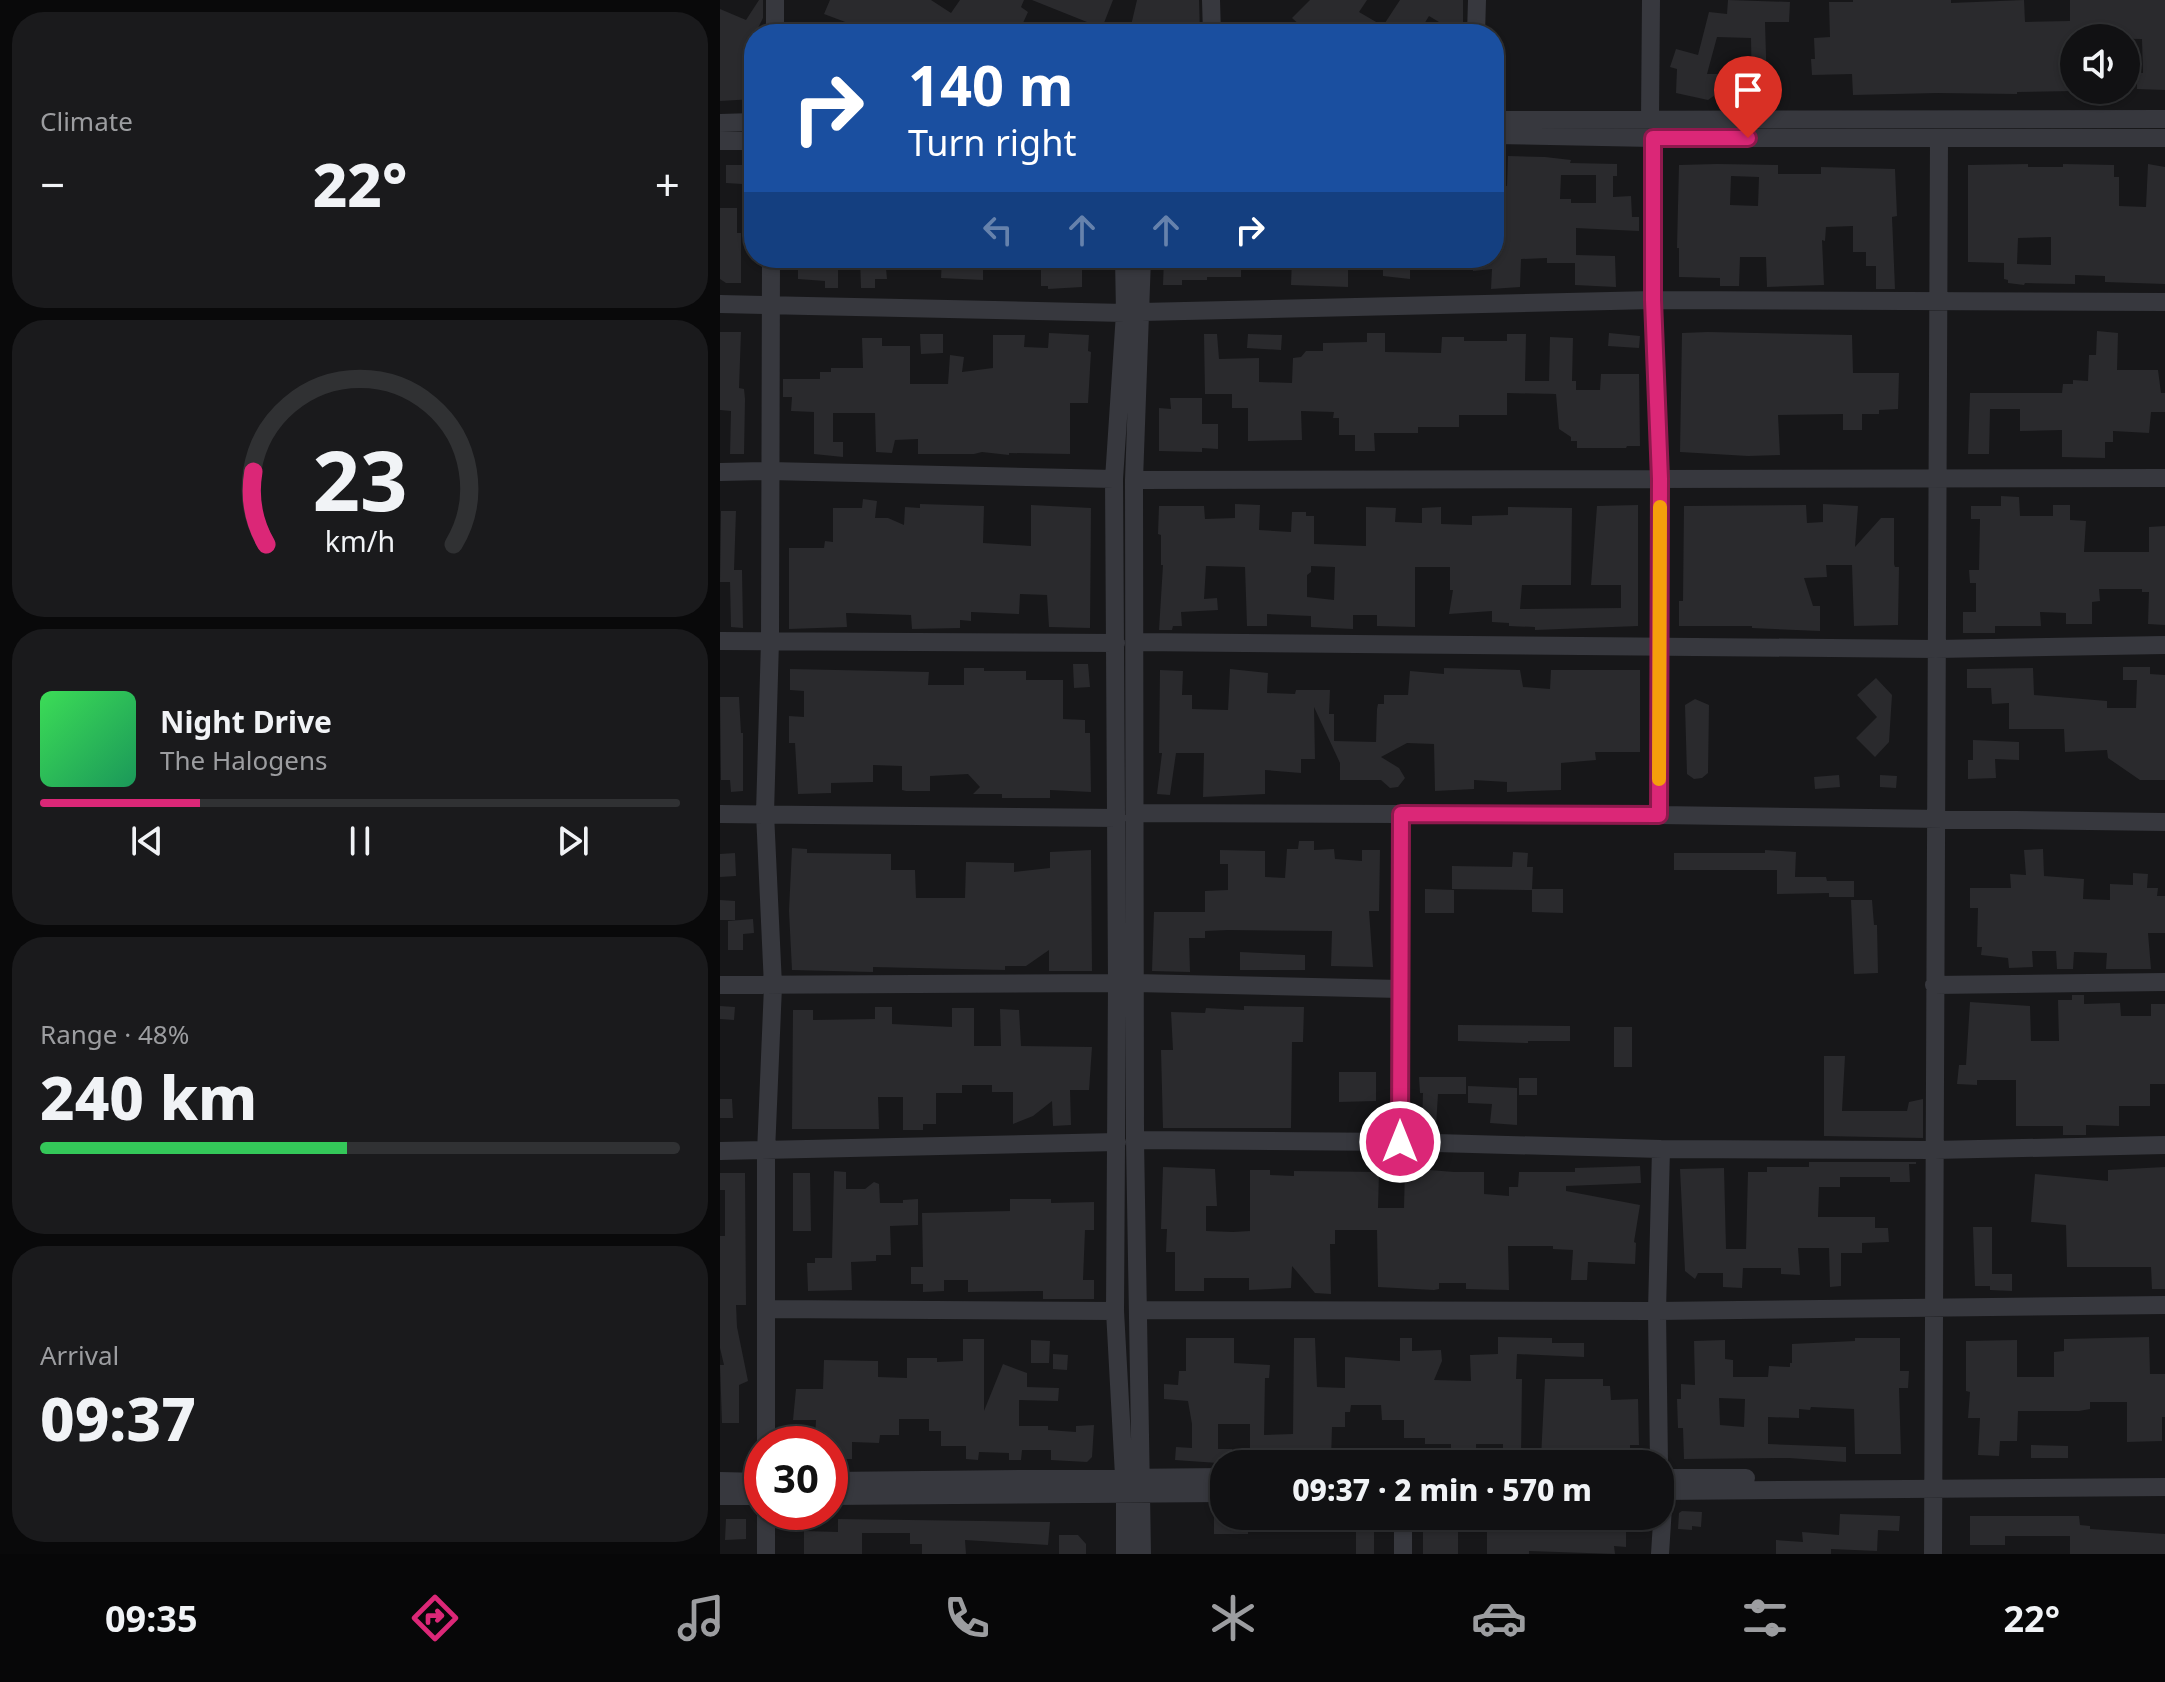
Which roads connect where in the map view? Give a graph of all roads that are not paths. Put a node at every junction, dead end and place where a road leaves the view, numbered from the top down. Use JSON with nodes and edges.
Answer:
{"nodes":[{"id":1,"x":775,"y":0,"type":"edge"},
{"id":2,"x":1211,"y":0,"type":"edge"},
{"id":3,"x":1477,"y":0,"type":"edge"},
{"id":4,"x":1651,"y":0,"type":"edge"},
{"id":5,"x":775,"y":24,"type":"edge"},
{"id":6,"x":1212,"y":24,"type":"edge"},
{"id":7,"x":1476,"y":24,"type":"edge"},
{"id":8,"x":2165,"y":119,"type":"edge"},
{"id":9,"x":1504,"y":121,"type":"edge"},
{"id":10,"x":744,"y":122,"type":"edge"},
{"id":11,"x":720,"y":123,"type":"edge"},
{"id":12,"x":1651,"y":129,"type":"junction"},
{"id":13,"x":1504,"y":135,"type":"edge"},
{"id":14,"x":2165,"y":138,"type":"edge"},
{"id":15,"x":1939,"y":139,"type":"junction"},
{"id":16,"x":720,"y":141,"type":"edge"},
{"id":17,"x":744,"y":141,"type":"edge"},
{"id":18,"x":771,"y":268,"type":"edge"},
{"id":19,"x":1126,"y":268,"type":"edge"},
{"id":20,"x":1140,"y":268,"type":"edge"},
{"id":21,"x":1653,"y":300,"type":"junction"},
{"id":22,"x":1937,"y":301,"type":"junction"},
{"id":23,"x":2165,"y":302,"type":"edge"},
{"id":24,"x":720,"y":304,"type":"edge"},
{"id":25,"x":770,"y":305,"type":"junction"},
{"id":26,"x":1133,"y":312,"type":"junction"},
{"id":27,"x":770,"y":471,"type":"junction"},
{"id":28,"x":720,"y":472,"type":"edge"},
{"id":29,"x":2165,"y":478,"type":"edge"},
{"id":30,"x":1114,"y":479,"type":"junction"},
{"id":31,"x":1660,"y":479,"type":"junction"},
{"id":32,"x":1939,"y":479,"type":"junction"},
{"id":33,"x":1134,"y":480,"type":"junction"},
{"id":34,"x":720,"y":641,"type":"edge"},
{"id":35,"x":770,"y":641,"type":"junction"},
{"id":36,"x":1136,"y":642,"type":"junction"},
{"id":37,"x":1116,"y":643,"type":"junction"},
{"id":38,"x":2165,"y":645,"type":"edge"},
{"id":39,"x":1659,"y":647,"type":"junction"},
{"id":40,"x":1936,"y":649,"type":"junction"},
{"id":41,"x":765,"y":813,"type":"junction"},
{"id":42,"x":1136,"y":813,"type":"junction"},
{"id":43,"x":720,"y":814,"type":"edge"},
{"id":44,"x":1401,"y":814,"type":"junction"},
{"id":45,"x":1659,"y":815,"type":"junction"},
{"id":46,"x":1117,"y":818,"type":"junction"},
{"id":47,"x":1935,"y":820,"type":"junction"},
{"id":48,"x":2165,"y":822,"type":"edge"},
{"id":49,"x":2165,"y":982,"type":"edge"},
{"id":50,"x":1126,"y":983,"type":"junction"},
{"id":51,"x":720,"y":985,"type":"edge"},
{"id":52,"x":1934,"y":985,"type":"junction"},
{"id":53,"x":773,"y":986,"type":"junction"},
{"id":54,"x":1400,"y":989,"type":"junction"},
{"id":55,"x":1126,"y":1141,"type":"junction"},
{"id":56,"x":1400,"y":1142,"type":"junction"},
{"id":57,"x":2165,"y":1145,"type":"edge"},
{"id":58,"x":1661,"y":1149,"type":"junction"},
{"id":59,"x":1934,"y":1150,"type":"junction"},
{"id":60,"x":720,"y":1151,"type":"edge"},
{"id":61,"x":766,"y":1152,"type":"junction"},
{"id":62,"x":2165,"y":1305,"type":"edge"},
{"id":63,"x":1933,"y":1307,"type":"junction"},
{"id":64,"x":767,"y":1309,"type":"junction"},
{"id":65,"x":1138,"y":1310,"type":"junction"},
{"id":66,"x":1115,"y":1311,"type":"junction"},
{"id":67,"x":1657,"y":1311,"type":"junction"},
{"id":68,"x":766,"y":1426,"type":"edge"},
{"id":69,"x":1659,"y":1450,"type":"edge"},
{"id":70,"x":2165,"y":1476,"type":"edge"},
{"id":71,"x":1210,"y":1478,"type":"edge"},
{"id":72,"x":720,"y":1481,"type":"edge"},
{"id":73,"x":848,"y":1481,"type":"edge"},
{"id":74,"x":744,"y":1482,"type":"edge"},
{"id":75,"x":1934,"y":1483,"type":"junction"},
{"id":76,"x":1133,"y":1486,"type":"junction"},
{"id":77,"x":1674,"y":1486,"type":"edge"},
{"id":78,"x":2165,"y":1487,"type":"edge"},
{"id":79,"x":1210,"y":1492,"type":"edge"},
{"id":80,"x":848,"y":1495,"type":"edge"},
{"id":81,"x":720,"y":1496,"type":"edge"},
{"id":82,"x":744,"y":1496,"type":"edge"},
{"id":83,"x":766,"y":1530,"type":"edge"},
{"id":84,"x":1403,"y":1530,"type":"edge"},
{"id":85,"x":1660,"y":1530,"type":"edge"},
{"id":86,"x":766,"y":1554,"type":"edge"},
{"id":87,"x":1125,"y":1554,"type":"edge"},
{"id":88,"x":1142,"y":1554,"type":"edge"},
{"id":89,"x":1403,"y":1554,"type":"edge"},
{"id":90,"x":1660,"y":1554,"type":"edge"},
{"id":91,"x":1933,"y":1554,"type":"edge"}],
"edges":[{"from":1,"to":5,"type":"street"},
{"from":2,"to":6,"type":"street"},
{"from":3,"to":7,"type":"street"},
{"from":4,"to":12,"type":"street"},
{"from":8,"to":12,"type":"street"},
{"from":9,"to":12,"type":"street"},
{"from":10,"to":11,"type":"street"},
{"from":12,"to":13,"type":"street"},
{"from":12,"to":15,"type":"street"},
{"from":12,"to":21,"type":"street"},
{"from":14,"to":15,"type":"street"},
{"from":15,"to":22,"type":"street"},
{"from":16,"to":17,"type":"street"},
{"from":18,"to":25,"type":"street"},
{"from":19,"to":26,"type":"street"},
{"from":20,"to":26,"type":"street"},
{"from":21,"to":22,"type":"street"},
{"from":21,"to":26,"type":"street"},
{"from":21,"to":31,"type":"street"},
{"from":22,"to":23,"type":"street"},
{"from":22,"to":32,"type":"street"},
{"from":24,"to":25,"type":"street"},
{"from":25,"to":26,"type":"street"},
{"from":25,"to":27,"type":"street"},
{"from":26,"to":30,"type":"street"},
{"from":26,"to":33,"type":"street"},
{"from":27,"to":28,"type":"street"},
{"from":27,"to":30,"type":"street"},
{"from":27,"to":35,"type":"street"},
{"from":29,"to":32,"type":"street"},
{"from":30,"to":37,"type":"street"},
{"from":31,"to":32,"type":"street"},
{"from":31,"to":33,"type":"street"},
{"from":31,"to":39,"type":"street"},
{"from":32,"to":40,"type":"street"},
{"from":33,"to":36,"type":"street"},
{"from":34,"to":35,"type":"street"},
{"from":35,"to":37,"type":"street"},
{"from":35,"to":41,"type":"street"},
{"from":36,"to":39,"type":"street"},
{"from":36,"to":42,"type":"street"},
{"from":37,"to":46,"type":"street"},
{"from":38,"to":40,"type":"street"},
{"from":39,"to":40,"type":"street"},
{"from":39,"to":45,"type":"street"},
{"from":40,"to":47,"type":"street"},
{"from":41,"to":43,"type":"street"},
{"from":41,"to":46,"type":"street"},
{"from":41,"to":53,"type":"street"},
{"from":42,"to":44,"type":"street"},
{"from":42,"to":50,"type":"street"},
{"from":44,"to":45,"type":"street"},
{"from":44,"to":54,"type":"street"},
{"from":45,"to":47,"type":"street"},
{"from":46,"to":50,"type":"street"},
{"from":47,"to":48,"type":"street"},
{"from":47,"to":52,"type":"street"},
{"from":49,"to":52,"type":"street"},
{"from":50,"to":53,"type":"street"},
{"from":50,"to":54,"type":"street"},
{"from":50,"to":55,"type":"street"},
{"from":51,"to":53,"type":"street"},
{"from":52,"to":59,"type":"street"},
{"from":53,"to":61,"type":"street"},
{"from":54,"to":56,"type":"street"},
{"from":55,"to":56,"type":"street"},
{"from":55,"to":61,"type":"street"},
{"from":55,"to":65,"type":"street"},
{"from":55,"to":66,"type":"street"},
{"from":56,"to":58,"type":"street"},
{"from":57,"to":59,"type":"street"},
{"from":58,"to":59,"type":"street"},
{"from":58,"to":67,"type":"street"},
{"from":59,"to":63,"type":"street"},
{"from":60,"to":61,"type":"street"},
{"from":61,"to":64,"type":"street"},
{"from":62,"to":63,"type":"street"},
{"from":63,"to":67,"type":"street"},
{"from":63,"to":75,"type":"street"},
{"from":64,"to":66,"type":"street"},
{"from":64,"to":68,"type":"street"},
{"from":65,"to":67,"type":"street"},
{"from":65,"to":76,"type":"street"},
{"from":66,"to":76,"type":"street"},
{"from":67,"to":69,"type":"street"},
{"from":70,"to":75,"type":"street"},
{"from":71,"to":76,"type":"street"},
{"from":72,"to":74,"type":"street"},
{"from":73,"to":76,"type":"street"},
{"from":75,"to":77,"type":"street"},
{"from":75,"to":78,"type":"street"},
{"from":75,"to":91,"type":"street"},
{"from":76,"to":79,"type":"street"},
{"from":76,"to":80,"type":"street"},
{"from":76,"to":87,"type":"street"},
{"from":76,"to":88,"type":"street"},
{"from":81,"to":82,"type":"street"},
{"from":83,"to":86,"type":"street"},
{"from":84,"to":89,"type":"street"},
{"from":85,"to":90,"type":"street"}]}
